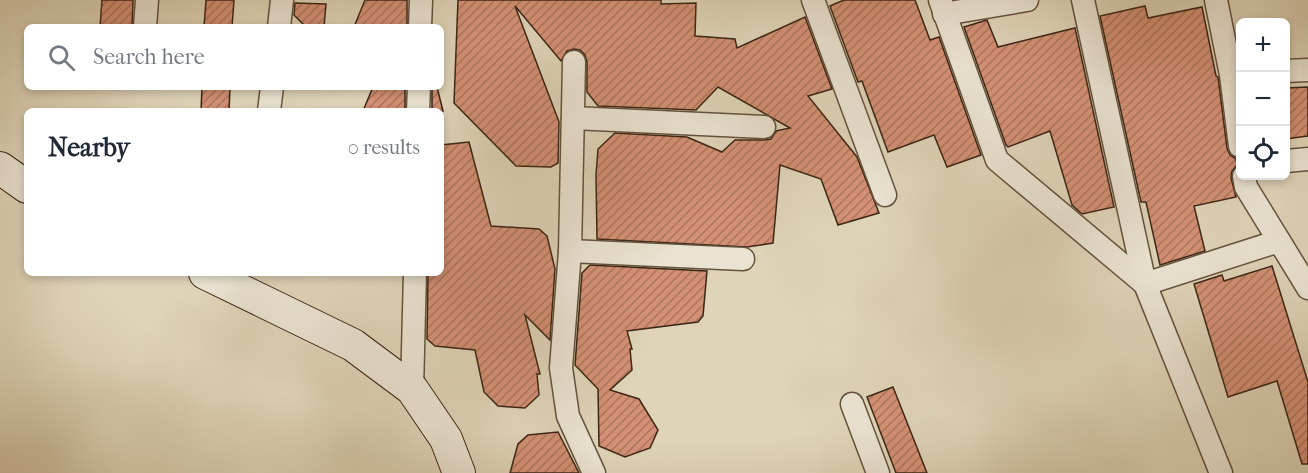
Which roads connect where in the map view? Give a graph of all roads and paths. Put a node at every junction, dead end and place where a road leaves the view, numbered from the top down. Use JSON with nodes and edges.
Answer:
{"nodes":[{"id":1,"x":147,"y":0,"type":"edge"},
{"id":2,"x":282,"y":0,"type":"edge"},
{"id":3,"x":421,"y":0,"type":"edge"},
{"id":4,"x":813,"y":0,"type":"edge"},
{"id":5,"x":1027,"y":0,"type":"edge"},
{"id":6,"x":1083,"y":0,"type":"edge"},
{"id":7,"x":1216,"y":0,"type":"edge"},
{"id":8,"x":942,"y":7,"type":"edge"},
{"id":9,"x":145,"y":24,"type":"edge"},
{"id":10,"x":279,"y":24,"type":"edge"},
{"id":11,"x":420,"y":24,"type":"edge"},
{"id":12,"x":574,"y":63,"type":"dead end"},
{"id":13,"x":1308,"y":70,"type":"edge"},
{"id":14,"x":1290,"y":71,"type":"edge"},
{"id":15,"x":1236,"y":75,"type":"edge"},
{"id":16,"x":272,"y":90,"type":"edge"},
{"id":17,"x":419,"y":90,"type":"edge"},
{"id":18,"x":269,"y":108,"type":"edge"},
{"id":19,"x":418,"y":108,"type":"edge"},
{"id":20,"x":573,"y":118,"type":"junction"},
{"id":21,"x":764,"y":127,"type":"dead end"},
{"id":22,"x":1308,"y":159,"type":"edge"},
{"id":23,"x":1290,"y":161,"type":"edge"},
{"id":24,"x":0,"y":168,"type":"edge"},
{"id":25,"x":1245,"y":180,"type":"edge"},
{"id":26,"x":24,"y":184,"type":"edge"},
{"id":27,"x":885,"y":195,"type":"dead end"},
{"id":28,"x":1279,"y":241,"type":"junction"},
{"id":29,"x":570,"y":251,"type":"junction"},
{"id":30,"x":743,"y":259,"type":"dead end"},
{"id":31,"x":218,"y":276,"type":"edge"},
{"id":32,"x":415,"y":276,"type":"edge"},
{"id":33,"x":250,"y":283,"type":"edge"},
{"id":34,"x":1145,"y":284,"type":"junction"},
{"id":35,"x":1308,"y":288,"type":"edge"},
{"id":36,"x":412,"y":389,"type":"junction"},
{"id":37,"x":852,"y":404,"type":"dead end"},
{"id":38,"x":459,"y":473,"type":"edge"},
{"id":39,"x":594,"y":473,"type":"edge"},
{"id":40,"x":878,"y":473,"type":"edge"},
{"id":41,"x":1221,"y":473,"type":"edge"}],
"edges":[{"from":1,"to":9,"type":"street"},
{"from":2,"to":10,"type":"street"},
{"from":3,"to":11,"type":"street"},
{"from":4,"to":27,"type":"street"},
{"from":5,"to":8,"type":"street"},
{"from":6,"to":34,"type":"street"},
{"from":7,"to":15,"type":"street"},
{"from":8,"to":34,"type":"street"},
{"from":12,"to":20,"type":"street"},
{"from":13,"to":14,"type":"street"},
{"from":16,"to":18,"type":"street"},
{"from":17,"to":19,"type":"street"},
{"from":20,"to":21,"type":"street"},
{"from":20,"to":29,"type":"street"},
{"from":22,"to":23,"type":"street"},
{"from":24,"to":26,"type":"main road"},
{"from":25,"to":28,"type":"street"},
{"from":28,"to":34,"type":"street"},
{"from":28,"to":35,"type":"street"},
{"from":29,"to":30,"type":"street"},
{"from":29,"to":39,"type":"street"},
{"from":31,"to":33,"type":"main road"},
{"from":32,"to":36,"type":"street"},
{"from":33,"to":36,"type":"main road"},
{"from":34,"to":41,"type":"street"},
{"from":36,"to":38,"type":"main road"},
{"from":37,"to":40,"type":"street"}]}
